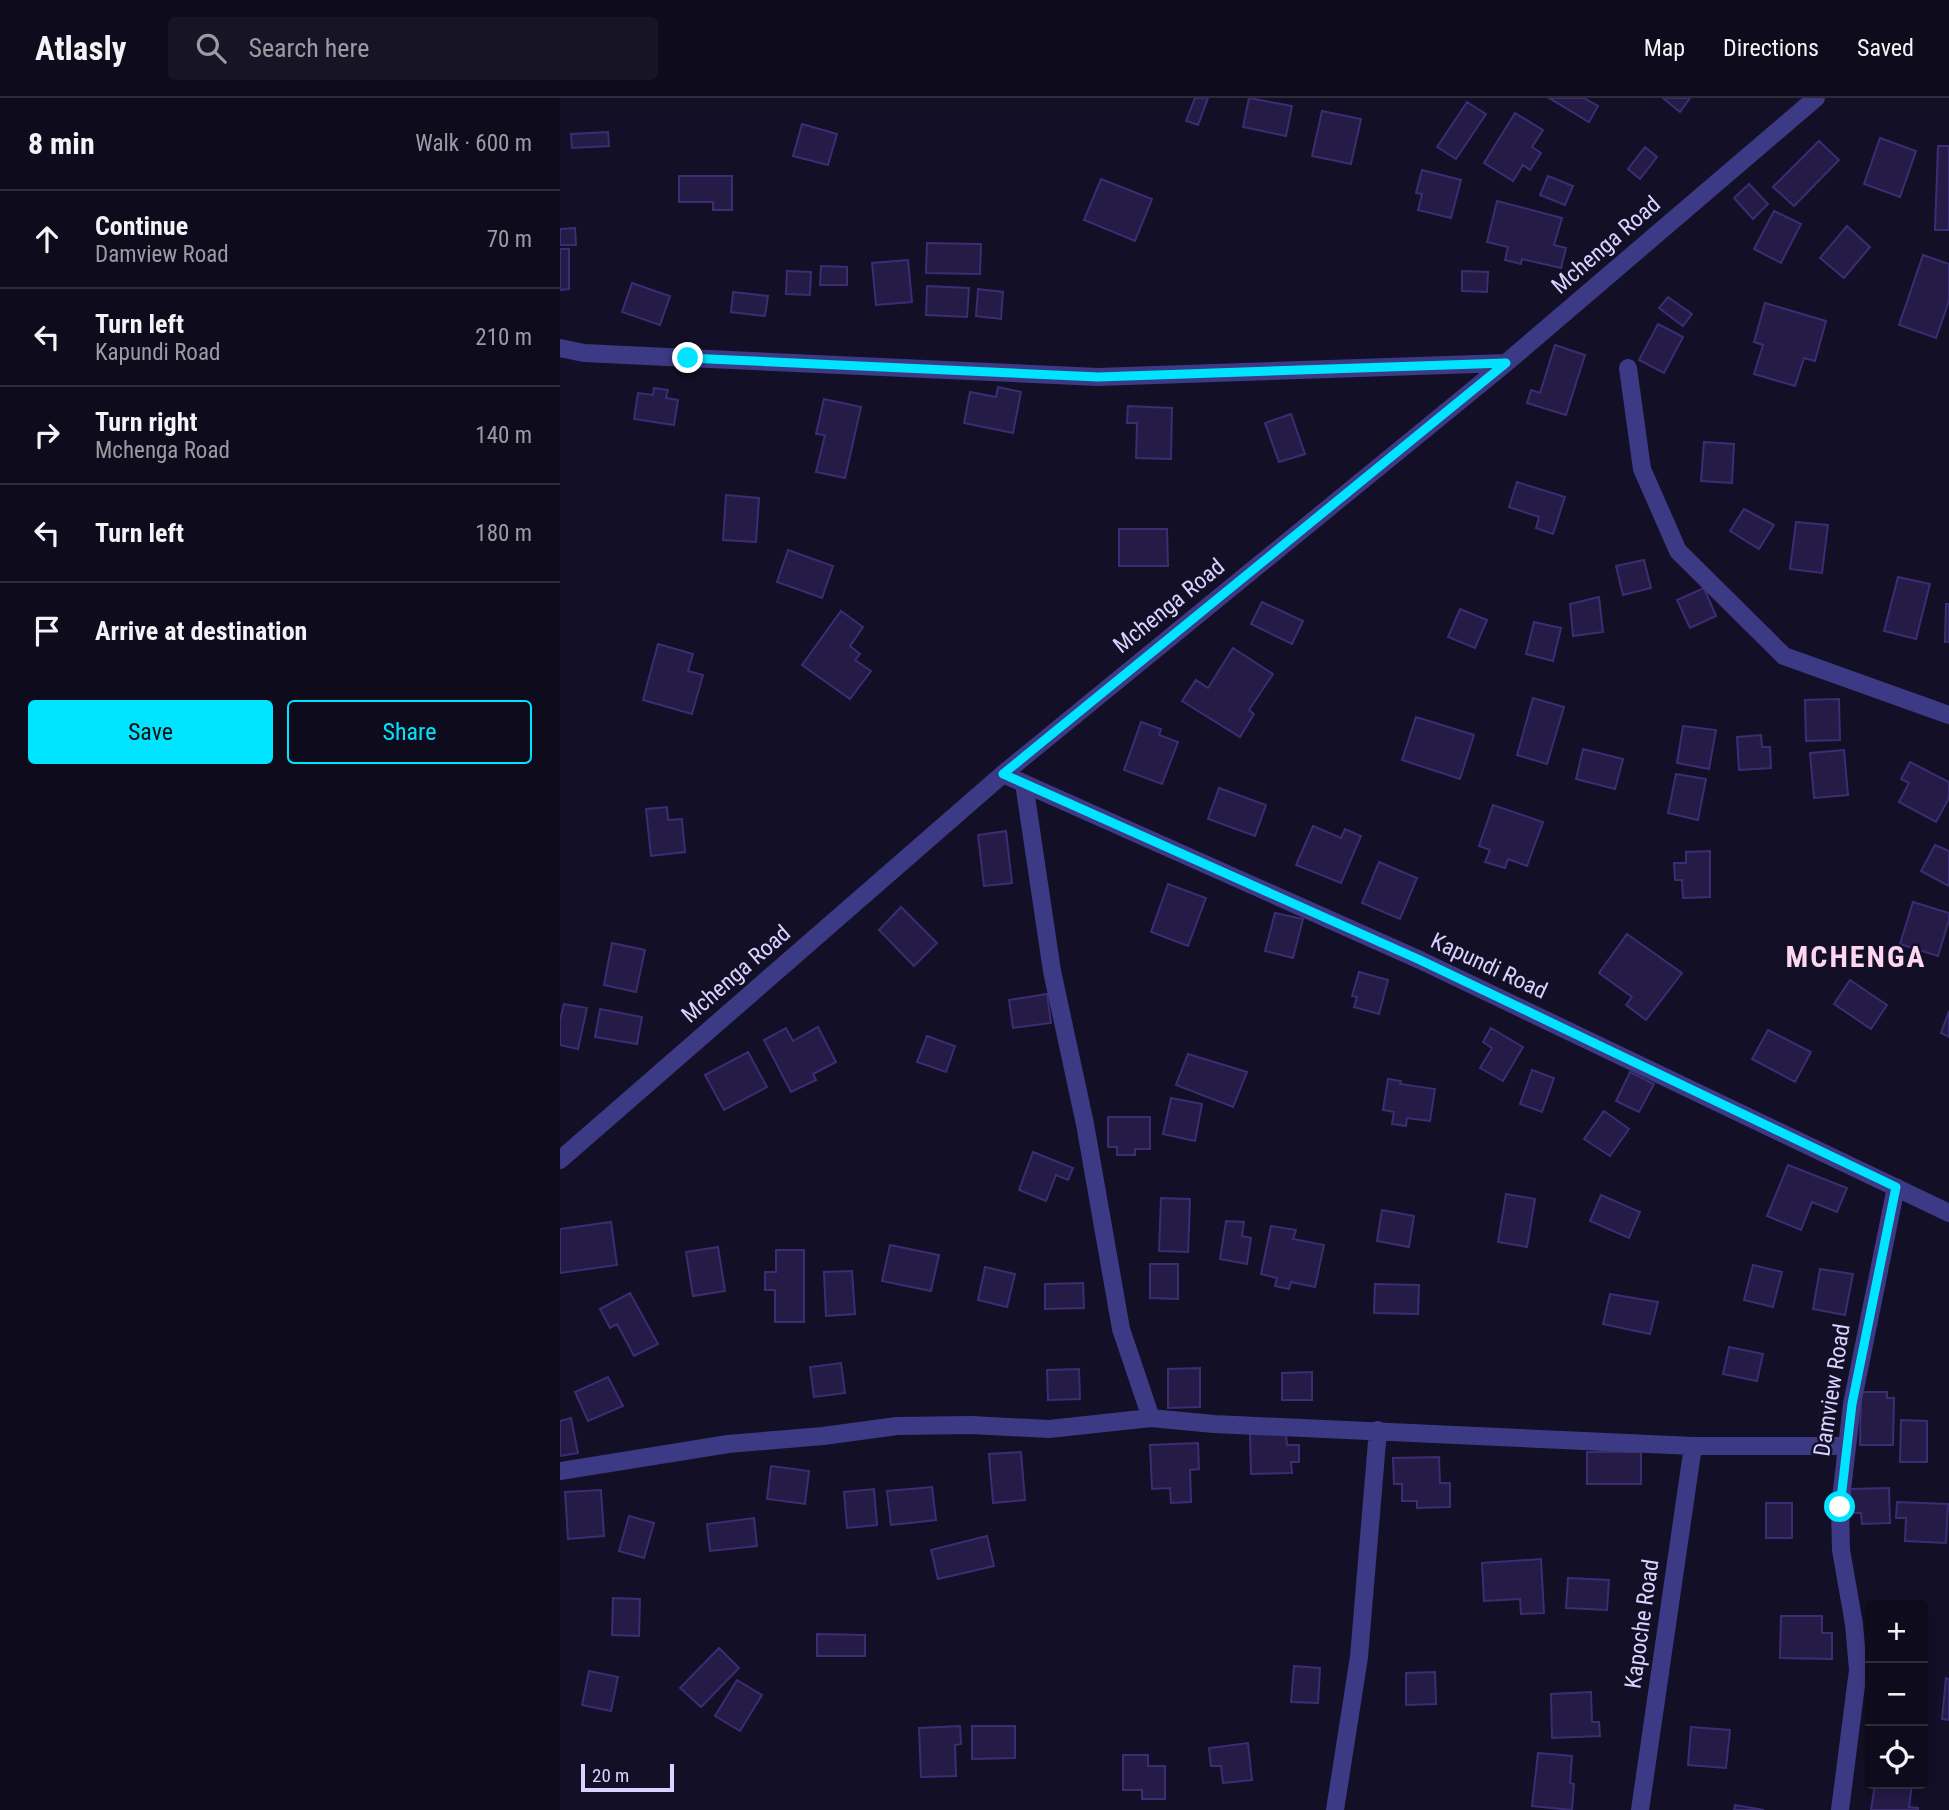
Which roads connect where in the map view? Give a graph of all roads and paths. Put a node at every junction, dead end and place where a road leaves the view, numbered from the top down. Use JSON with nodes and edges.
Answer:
{"nodes":[{"id":1,"x":1816,"y":98,"type":"edge"},
{"id":2,"x":560,"y":348,"type":"edge"},
{"id":3,"x":1506,"y":363,"type":"junction"},
{"id":4,"x":1628,"y":368,"type":"dead end"},
{"id":5,"x":1949,"y":715,"type":"edge"},
{"id":6,"x":1003,"y":774,"type":"junction"},
{"id":7,"x":1024,"y":783,"type":"junction"},
{"id":8,"x":560,"y":1160,"type":"edge"},
{"id":9,"x":1896,"y":1187,"type":"junction"},
{"id":10,"x":1949,"y":1213,"type":"edge"},
{"id":11,"x":1151,"y":1418,"type":"junction"},
{"id":12,"x":1378,"y":1430,"type":"junction"},
{"id":13,"x":1693,"y":1446,"type":"junction"},
{"id":14,"x":1846,"y":1446,"type":"junction"},
{"id":15,"x":560,"y":1471,"type":"edge"},
{"id":16,"x":1335,"y":1810,"type":"edge"},
{"id":17,"x":1640,"y":1810,"type":"edge"},
{"id":18,"x":1840,"y":1810,"type":"edge"}],
"edges":[{"from":1,"to":3,"type":"street","name":"Mchenga Road"},
{"from":2,"to":3,"type":"street"},
{"from":3,"to":6,"type":"street","name":"Mchenga Road"},
{"from":4,"to":5,"type":"street"},
{"from":6,"to":7,"type":"street","name":"Kapundi Road"},
{"from":6,"to":8,"type":"street","name":"Mchenga Road"},
{"from":7,"to":9,"type":"street","name":"Kapundi Road"},
{"from":7,"to":11,"type":"street"},
{"from":9,"to":10,"type":"street","name":"Kapundi Road"},
{"from":9,"to":14,"type":"street","name":"Damview Road"},
{"from":11,"to":12,"type":"street"},
{"from":11,"to":15,"type":"street"},
{"from":12,"to":13,"type":"street"},
{"from":12,"to":16,"type":"street"},
{"from":13,"to":14,"type":"street"},
{"from":13,"to":17,"type":"street","name":"Kapoche Road"},
{"from":14,"to":18,"type":"street","name":"Damview Road"}]}
